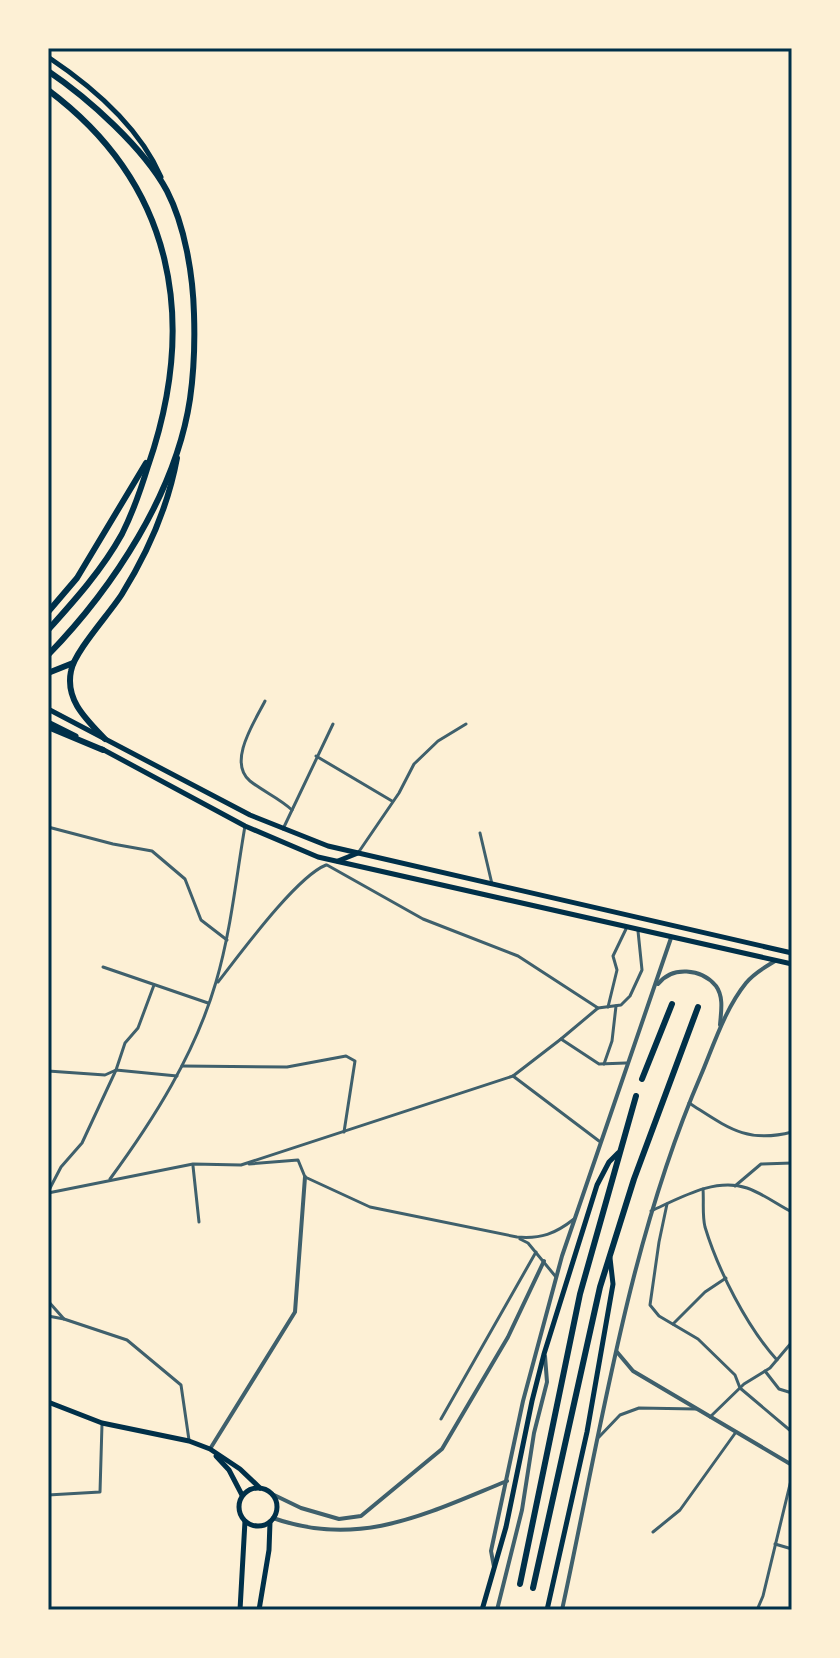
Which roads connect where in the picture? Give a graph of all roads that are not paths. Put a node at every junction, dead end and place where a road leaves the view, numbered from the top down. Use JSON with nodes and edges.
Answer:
{"nodes":[{"id":1,"x":48,"y":57,"type":"edge"},
{"id":2,"x":48,"y":71,"type":"edge"},
{"id":3,"x":48,"y":90,"type":"edge"},
{"id":4,"x":166,"y":191,"type":"junction"},
{"id":5,"x":179,"y":445,"type":"junction"},
{"id":6,"x":154,"y":450,"type":"junction"},
{"id":7,"x":48,"y":612,"type":"edge"},
{"id":8,"x":48,"y":630,"type":"edge"},
{"id":9,"x":48,"y":655,"type":"edge"},
{"id":10,"x":73,"y":663,"type":"junction"},
{"id":11,"x":48,"y":673,"type":"edge"},
{"id":12,"x":265,"y":701,"type":"dead end"},
{"id":13,"x":48,"y":709,"type":"edge"},
{"id":14,"x":48,"y":724,"type":"edge"},
{"id":15,"x":333,"y":724,"type":"dead end"},
{"id":16,"x":466,"y":724,"type":"dead end"},
{"id":17,"x":105,"y":739,"type":"junction"},
{"id":18,"x":103,"y":750,"type":"joint"},
{"id":19,"x":316,"y":756,"type":"junction"},
{"id":20,"x":392,"y":801,"type":"junction"},
{"id":21,"x":292,"y":810,"type":"junction"},
{"id":22,"x":245,"y":826,"type":"junction"},
{"id":23,"x":48,"y":827,"type":"edge"},
{"id":24,"x":283,"y":829,"type":"junction"},
{"id":25,"x":480,"y":833,"type":"dead end"},
{"id":26,"x":358,"y":853,"type":"junction"},
{"id":27,"x":337,"y":861,"type":"junction"},
{"id":28,"x":327,"y":865,"type":"junction"},
{"id":29,"x":492,"y":884,"type":"junction"},
{"id":30,"x":626,"y":929,"type":"junction"},
{"id":31,"x":638,"y":931,"type":"junction"},
{"id":32,"x":671,"y":938,"type":"junction"},
{"id":33,"x":227,"y":940,"type":"junction"},
{"id":34,"x":792,"y":953,"type":"edge"},
{"id":35,"x":775,"y":961,"type":"junction"},
{"id":36,"x":792,"y":964,"type":"edge"},
{"id":37,"x":103,"y":967,"type":"dead end"},
{"id":38,"x":216,"y":984,"type":"junction"},
{"id":39,"x":154,"y":985,"type":"junction"},
{"id":40,"x":654,"y":990,"type":"junction"},
{"id":41,"x":208,"y":1003,"type":"junction"},
{"id":42,"x":672,"y":1004,"type":"dead end"},
{"id":43,"x":616,"y":1006,"type":"junction"},
{"id":44,"x":608,"y":1007,"type":"junction"},
{"id":45,"x":698,"y":1007,"type":"dead end"},
{"id":46,"x":598,"y":1008,"type":"junction"},
{"id":47,"x":720,"y":1030,"type":"junction"},
{"id":48,"x":561,"y":1039,"type":"junction"},
{"id":49,"x":626,"y":1063,"type":"junction"},
{"id":50,"x":604,"y":1064,"type":"junction"},
{"id":51,"x":182,"y":1066,"type":"junction"},
{"id":52,"x":116,"y":1070,"type":"junction"},
{"id":53,"x":48,"y":1071,"type":"edge"},
{"id":54,"x":177,"y":1076,"type":"junction"},
{"id":55,"x":513,"y":1076,"type":"junction"},
{"id":56,"x":642,"y":1079,"type":"dead end"},
{"id":57,"x":636,"y":1096,"type":"dead end"},
{"id":58,"x":689,"y":1103,"type":"junction"},
{"id":59,"x":344,"y":1132,"type":"junction"},
{"id":60,"x":792,"y":1132,"type":"edge"},
{"id":61,"x":599,"y":1141,"type":"junction"},
{"id":62,"x":618,"y":1153,"type":"junction"},
{"id":63,"x":792,"y":1163,"type":"edge"},
{"id":64,"x":193,"y":1164,"type":"junction"},
{"id":65,"x":241,"y":1165,"type":"junction"},
{"id":66,"x":305,"y":1177,"type":"junction"},
{"id":67,"x":108,"y":1182,"type":"junction"},
{"id":68,"x":735,"y":1186,"type":"junction"},
{"id":69,"x":703,"y":1189,"type":"junction"},
{"id":70,"x":48,"y":1192,"type":"edge"},
{"id":71,"x":667,"y":1204,"type":"junction"},
{"id":72,"x":651,"y":1211,"type":"junction"},
{"id":73,"x":792,"y":1212,"type":"edge"},
{"id":74,"x":574,"y":1219,"type":"junction"},
{"id":75,"x":199,"y":1222,"type":"dead end"},
{"id":76,"x":517,"y":1237,"type":"junction"},
{"id":77,"x":536,"y":1252,"type":"junction"},
{"id":78,"x":610,"y":1257,"type":"junction"},
{"id":79,"x":544,"y":1261,"type":"junction"},
{"id":80,"x":556,"y":1277,"type":"junction"},
{"id":81,"x":726,"y":1278,"type":"junction"},
{"id":82,"x":48,"y":1301,"type":"edge"},
{"id":83,"x":48,"y":1316,"type":"edge"},
{"id":84,"x":64,"y":1319,"type":"junction"},
{"id":85,"x":673,"y":1324,"type":"junction"},
{"id":86,"x":792,"y":1342,"type":"edge"},
{"id":87,"x":617,"y":1352,"type":"junction"},
{"id":88,"x":544,"y":1354,"type":"junction"},
{"id":89,"x":777,"y":1360,"type":"junction"},
{"id":90,"x":765,"y":1371,"type":"junction"},
{"id":91,"x":740,"y":1388,"type":"junction"},
{"id":92,"x":792,"y":1393,"type":"edge"},
{"id":93,"x":48,"y":1402,"type":"edge"},
{"id":94,"x":696,"y":1409,"type":"junction"},
{"id":95,"x":710,"y":1417,"type":"junction"},
{"id":96,"x":441,"y":1419,"type":"dead end"},
{"id":97,"x":102,"y":1423,"type":"junction"},
{"id":98,"x":736,"y":1432,"type":"junction"},
{"id":99,"x":792,"y":1432,"type":"edge"},
{"id":100,"x":599,"y":1437,"type":"junction"},
{"id":101,"x":189,"y":1441,"type":"junction"},
{"id":102,"x":210,"y":1449,"type":"junction"},
{"id":103,"x":792,"y":1465,"type":"edge"},
{"id":104,"x":792,"y":1476,"type":"edge"},
{"id":105,"x":507,"y":1481,"type":"junction"},
{"id":106,"x":260,"y":1488,"type":"junction"},
{"id":107,"x":272,"y":1494,"type":"junction"},
{"id":108,"x":48,"y":1495,"type":"edge"},
{"id":109,"x":242,"y":1495,"type":"junction"},
{"id":110,"x":339,"y":1519,"type":"junction"},
{"id":111,"x":272,"y":1520,"type":"junction"},
{"id":112,"x":245,"y":1521,"type":"junction"},
{"id":113,"x":338,"y":1530,"type":"junction"},
{"id":114,"x":653,"y":1532,"type":"dead end"},
{"id":115,"x":775,"y":1544,"type":"junction"},
{"id":116,"x":792,"y":1549,"type":"edge"},
{"id":117,"x":494,"y":1570,"type":"junction"},
{"id":118,"x":520,"y":1584,"type":"dead end"},
{"id":119,"x":533,"y":1588,"type":"dead end"},
{"id":120,"x":240,"y":1610,"type":"edge"},
{"id":121,"x":259,"y":1610,"type":"edge"},
{"id":122,"x":482,"y":1610,"type":"edge"},
{"id":123,"x":497,"y":1610,"type":"edge"},
{"id":124,"x":547,"y":1610,"type":"edge"},
{"id":125,"x":562,"y":1610,"type":"edge"},
{"id":126,"x":757,"y":1610,"type":"edge"}],
"edges":[{"from":1,"to":4,"type":"main road"},
{"from":2,"to":4,"type":"highway"},
{"from":3,"to":6,"type":"highway"},
{"from":4,"to":5,"type":"highway"},
{"from":5,"to":9,"type":"highway"},
{"from":5,"to":10,"type":"highway"},
{"from":6,"to":7,"type":"highway"},
{"from":6,"to":8,"type":"highway"},
{"from":10,"to":11,"type":"highway"},
{"from":10,"to":17,"type":"highway"},
{"from":12,"to":21,"type":"street"},
{"from":13,"to":17,"type":"main road"},
{"from":14,"to":18,"type":"highway"},
{"from":15,"to":19,"type":"street"},
{"from":16,"to":20,"type":"street"},
{"from":17,"to":24,"type":"main road"},
{"from":18,"to":22,"type":"main road"},
{"from":19,"to":20,"type":"street"},
{"from":19,"to":21,"type":"street"},
{"from":20,"to":26,"type":"street"},
{"from":21,"to":24,"type":"street"},
{"from":22,"to":27,"type":"main road"},
{"from":22,"to":33,"type":"street"},
{"from":23,"to":33,"type":"street"},
{"from":24,"to":26,"type":"main road"},
{"from":25,"to":29,"type":"street"},
{"from":26,"to":27,"type":"main road"},
{"from":26,"to":29,"type":"main road"},
{"from":27,"to":28,"type":"street"},
{"from":27,"to":30,"type":"main road"},
{"from":28,"to":38,"type":"street"},
{"from":28,"to":46,"type":"street"},
{"from":29,"to":34,"type":"main road"},
{"from":30,"to":31,"type":"main road"},
{"from":30,"to":44,"type":"street"},
{"from":31,"to":32,"type":"main road"},
{"from":31,"to":43,"type":"street"},
{"from":32,"to":35,"type":"main road"},
{"from":32,"to":40,"type":"street"},
{"from":33,"to":38,"type":"street"},
{"from":35,"to":36,"type":"main road"},
{"from":35,"to":47,"type":"street"},
{"from":37,"to":39,"type":"street"},
{"from":38,"to":41,"type":"street"},
{"from":39,"to":41,"type":"street"},
{"from":39,"to":52,"type":"street"},
{"from":40,"to":47,"type":"street"},
{"from":40,"to":49,"type":"street"},
{"from":41,"to":51,"type":"street"},
{"from":42,"to":56,"type":"highway"},
{"from":43,"to":44,"type":"street"},
{"from":43,"to":50,"type":"street"},
{"from":44,"to":46,"type":"street"},
{"from":45,"to":78,"type":"highway"},
{"from":46,"to":48,"type":"street"},
{"from":47,"to":58,"type":"street"},
{"from":48,"to":50,"type":"street"},
{"from":48,"to":55,"type":"street"},
{"from":49,"to":50,"type":"street"},
{"from":49,"to":61,"type":"street"},
{"from":51,"to":54,"type":"street"},
{"from":51,"to":59,"type":"street"},
{"from":52,"to":53,"type":"street"},
{"from":52,"to":54,"type":"street"},
{"from":52,"to":70,"type":"street"},
{"from":54,"to":67,"type":"street"},
{"from":55,"to":59,"type":"street"},
{"from":55,"to":61,"type":"street"},
{"from":57,"to":62,"type":"highway"},
{"from":58,"to":60,"type":"street"},
{"from":58,"to":72,"type":"street"},
{"from":59,"to":65,"type":"street"},
{"from":61,"to":74,"type":"street"},
{"from":62,"to":88,"type":"main road"},
{"from":62,"to":118,"type":"highway"},
{"from":63,"to":68,"type":"street"},
{"from":64,"to":65,"type":"street"},
{"from":64,"to":67,"type":"street"},
{"from":64,"to":75,"type":"street"},
{"from":65,"to":66,"type":"street"},
{"from":66,"to":76,"type":"street"},
{"from":66,"to":102,"type":"street"},
{"from":67,"to":70,"type":"street"},
{"from":68,"to":69,"type":"street"},
{"from":68,"to":73,"type":"street"},
{"from":69,"to":71,"type":"street"},
{"from":69,"to":81,"type":"street"},
{"from":71,"to":72,"type":"street"},
{"from":71,"to":85,"type":"street"},
{"from":72,"to":87,"type":"street"},
{"from":74,"to":76,"type":"street"},
{"from":74,"to":80,"type":"street"},
{"from":76,"to":77,"type":"street"},
{"from":77,"to":79,"type":"street"},
{"from":77,"to":96,"type":"street"},
{"from":78,"to":119,"type":"highway"},
{"from":78,"to":124,"type":"main road"},
{"from":79,"to":80,"type":"street"},
{"from":79,"to":110,"type":"street"},
{"from":80,"to":105,"type":"street"},
{"from":81,"to":85,"type":"street"},
{"from":81,"to":89,"type":"street"},
{"from":82,"to":84,"type":"street"},
{"from":83,"to":84,"type":"street"},
{"from":84,"to":101,"type":"street"},
{"from":85,"to":91,"type":"street"},
{"from":86,"to":89,"type":"street"},
{"from":87,"to":94,"type":"street"},
{"from":87,"to":100,"type":"street"},
{"from":88,"to":117,"type":"main road"},
{"from":88,"to":123,"type":"street"},
{"from":89,"to":90,"type":"street"},
{"from":90,"to":91,"type":"street"},
{"from":90,"to":92,"type":"street"},
{"from":91,"to":95,"type":"street"},
{"from":91,"to":99,"type":"street"},
{"from":93,"to":97,"type":"main road"},
{"from":94,"to":95,"type":"street"},
{"from":94,"to":100,"type":"street"},
{"from":95,"to":98,"type":"street"},
{"from":97,"to":101,"type":"main road"},
{"from":97,"to":108,"type":"street"},
{"from":98,"to":103,"type":"street"},
{"from":98,"to":114,"type":"street"},
{"from":100,"to":125,"type":"street"},
{"from":101,"to":102,"type":"main road"},
{"from":102,"to":106,"type":"main road"},
{"from":102,"to":109,"type":"main road"},
{"from":104,"to":115,"type":"street"},
{"from":105,"to":113,"type":"street"},
{"from":105,"to":117,"type":"street"},
{"from":106,"to":107,"type":"main road"},
{"from":106,"to":109,"type":"main road"},
{"from":107,"to":110,"type":"street"},
{"from":107,"to":111,"type":"main road"},
{"from":109,"to":112,"type":"main road"},
{"from":110,"to":113,"type":"street"},
{"from":111,"to":112,"type":"main road"},
{"from":111,"to":113,"type":"street"},
{"from":111,"to":121,"type":"main road"},
{"from":112,"to":120,"type":"main road"},
{"from":115,"to":116,"type":"street"},
{"from":115,"to":126,"type":"street"},
{"from":117,"to":122,"type":"main road"}]}
